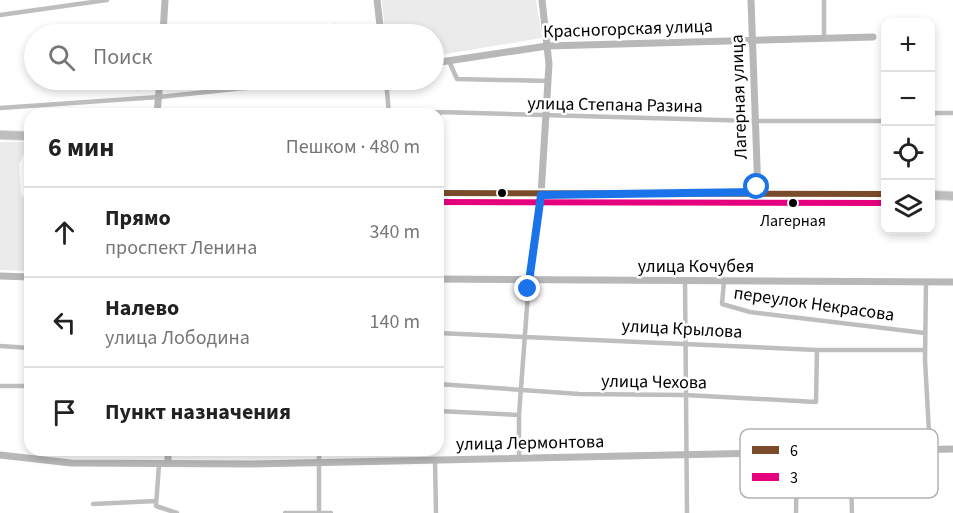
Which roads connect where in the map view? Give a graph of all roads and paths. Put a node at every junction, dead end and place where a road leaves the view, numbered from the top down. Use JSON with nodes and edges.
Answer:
{"nodes":[{"id":1,"x":107,"y":0,"type":"edge"},
{"id":2,"x":165,"y":0,"type":"edge"},
{"id":3,"x":377,"y":0,"type":"edge"},
{"id":4,"x":542,"y":0,"type":"edge"},
{"id":5,"x":751,"y":0,"type":"edge"},
{"id":6,"x":824,"y":0,"type":"edge"},
{"id":7,"x":0,"y":15,"type":"edge"},
{"id":8,"x":164,"y":24,"type":"edge"},
{"id":9,"x":380,"y":24,"type":"edge"},
{"id":10,"x":873,"y":37,"type":"dead end"},
{"id":11,"x":824,"y":38,"type":"junction"},
{"id":12,"x":753,"y":39,"type":"junction"},
{"id":13,"x":547,"y":46,"type":"junction"},
{"id":14,"x":449,"y":60,"type":"junction"},
{"id":15,"x":444,"y":61,"type":"edge"},
{"id":16,"x":548,"y":81,"type":"junction"},
{"id":17,"x":159,"y":90,"type":"edge"},
{"id":18,"x":226,"y":90,"type":"edge"},
{"id":19,"x":387,"y":90,"type":"edge"},
{"id":20,"x":159,"y":97,"type":"junction"},
{"id":21,"x":0,"y":108,"type":"edge"},
{"id":22,"x":158,"y":108,"type":"edge"},
{"id":23,"x":388,"y":108,"type":"edge"},
{"id":24,"x":444,"y":112,"type":"edge"},
{"id":25,"x":953,"y":113,"type":"edge"},
{"id":26,"x":935,"y":114,"type":"edge"},
{"id":27,"x":546,"y":116,"type":"junction"},
{"id":28,"x":755,"y":121,"type":"junction"},
{"id":29,"x":881,"y":121,"type":"edge"},
{"id":30,"x":0,"y":135,"type":"edge"},
{"id":31,"x":24,"y":136,"type":"edge"},
{"id":32,"x":758,"y":192,"type":"junction"},
{"id":33,"x":444,"y":193,"type":"edge"},
{"id":34,"x":541,"y":195,"type":"junction"},
{"id":35,"x":881,"y":195,"type":"edge"},
{"id":36,"x":935,"y":195,"type":"edge"},
{"id":37,"x":953,"y":196,"type":"edge"},
{"id":38,"x":0,"y":276,"type":"edge"},
{"id":39,"x":24,"y":277,"type":"edge"},
{"id":40,"x":444,"y":279,"type":"edge"},
{"id":41,"x":529,"y":280,"type":"junction"},
{"id":42,"x":685,"y":280,"type":"junction"},
{"id":43,"x":724,"y":281,"type":"junction"},
{"id":44,"x":926,"y":282,"type":"junction"},
{"id":45,"x":953,"y":282,"type":"edge"},
{"id":46,"x":444,"y":333,"type":"edge"},
{"id":47,"x":925,"y":333,"type":"junction"},
{"id":48,"x":527,"y":335,"type":"junction"},
{"id":49,"x":686,"y":343,"type":"junction"},
{"id":50,"x":0,"y":346,"type":"edge"},
{"id":51,"x":24,"y":348,"type":"edge"},
{"id":52,"x":817,"y":350,"type":"junction"},
{"id":53,"x":925,"y":351,"type":"junction"},
{"id":54,"x":444,"y":384,"type":"edge"},
{"id":55,"x":0,"y":386,"type":"edge"},
{"id":56,"x":24,"y":386,"type":"edge"},
{"id":57,"x":521,"y":389,"type":"junction"},
{"id":58,"x":685,"y":395,"type":"junction"},
{"id":59,"x":444,"y":411,"type":"edge"},
{"id":60,"x":519,"y":415,"type":"junction"},
{"id":61,"x":929,"y":429,"type":"edge"},
{"id":62,"x":953,"y":449,"type":"edge"},
{"id":63,"x":938,"y":450,"type":"edge"},
{"id":64,"x":740,"y":453,"type":"edge"},
{"id":65,"x":688,"y":454,"type":"junction"},
{"id":66,"x":0,"y":455,"type":"edge"},
{"id":67,"x":168,"y":456,"type":"edge"},
{"id":68,"x":320,"y":456,"type":"edge"},
{"id":69,"x":519,"y":459,"type":"junction"},
{"id":70,"x":435,"y":460,"type":"junction"},
{"id":71,"x":320,"y":462,"type":"junction"},
{"id":72,"x":168,"y":464,"type":"junction"},
{"id":73,"x":159,"y":465,"type":"junction"},
{"id":74,"x":796,"y":498,"type":"edge"},
{"id":75,"x":852,"y":498,"type":"edge"},
{"id":76,"x":156,"y":501,"type":"junction"},
{"id":77,"x":93,"y":504,"type":"dead end"},
{"id":78,"x":319,"y":511,"type":"junction"},
{"id":79,"x":177,"y":513,"type":"edge"},
{"id":80,"x":285,"y":513,"type":"edge"},
{"id":81,"x":331,"y":513,"type":"edge"},
{"id":82,"x":436,"y":513,"type":"edge"},
{"id":83,"x":687,"y":513,"type":"edge"},
{"id":84,"x":796,"y":513,"type":"edge"},
{"id":85,"x":852,"y":513,"type":"edge"}],
"edges":[{"from":1,"to":7,"type":"street"},
{"from":2,"to":8,"type":"street"},
{"from":3,"to":9,"type":"street"},
{"from":4,"to":13,"type":"street"},
{"from":5,"to":12,"type":"street","name":"Лагерная улица"},
{"from":6,"to":11,"type":"street"},
{"from":10,"to":11,"type":"street","name":"Красногорская улица"},
{"from":11,"to":12,"type":"street","name":"Красногорская улица"},
{"from":12,"to":13,"type":"street","name":"Красногорская улица"},
{"from":12,"to":28,"type":"street","name":"Лагерная улица"},
{"from":13,"to":14,"type":"street","name":"Красногорская улица"},
{"from":13,"to":16,"type":"street"},
{"from":14,"to":15,"type":"street","name":"Красногорская улица"},
{"from":14,"to":16,"type":"street"},
{"from":16,"to":27,"type":"street"},
{"from":17,"to":20,"type":"street"},
{"from":18,"to":20,"type":"street"},
{"from":19,"to":23,"type":"street"},
{"from":20,"to":21,"type":"street"},
{"from":20,"to":22,"type":"street"},
{"from":24,"to":27,"type":"street","name":"улица Степана Разина"},
{"from":25,"to":26,"type":"street"},
{"from":27,"to":28,"type":"street","name":"улица Степана Разина"},
{"from":27,"to":34,"type":"street"},
{"from":28,"to":29,"type":"street","name":"улица Степана Разина"},
{"from":28,"to":32,"type":"street","name":"Лагерная улица"},
{"from":30,"to":31,"type":"main road"},
{"from":32,"to":34,"type":"main road"},
{"from":32,"to":35,"type":"main road"},
{"from":33,"to":34,"type":"main road"},
{"from":34,"to":41,"type":"street"},
{"from":36,"to":37,"type":"main road"},
{"from":38,"to":39,"type":"street"},
{"from":40,"to":41,"type":"street","name":"улица Кочубея"},
{"from":41,"to":42,"type":"street","name":"улица Кочубея"},
{"from":41,"to":48,"type":"street"},
{"from":42,"to":43,"type":"street","name":"улица Кочубея"},
{"from":42,"to":49,"type":"street"},
{"from":43,"to":44,"type":"street","name":"улица Кочубея"},
{"from":43,"to":47,"type":"street","name":"переулок Некрасова"},
{"from":44,"to":45,"type":"street","name":"улица Кочубея"},
{"from":44,"to":47,"type":"street"},
{"from":46,"to":48,"type":"street","name":"улица Крылова"},
{"from":47,"to":53,"type":"street"},
{"from":48,"to":49,"type":"street","name":"улица Крылова"},
{"from":48,"to":57,"type":"street"},
{"from":49,"to":52,"type":"street","name":"улица Крылова"},
{"from":49,"to":58,"type":"street"},
{"from":50,"to":51,"type":"street"},
{"from":52,"to":53,"type":"street","name":"улица Крылова"},
{"from":52,"to":58,"type":"street","name":"улица Чехова"},
{"from":53,"to":61,"type":"street"},
{"from":54,"to":57,"type":"street","name":"улица Чехова"},
{"from":55,"to":56,"type":"street"},
{"from":57,"to":58,"type":"street","name":"улица Чехова"},
{"from":57,"to":60,"type":"street"},
{"from":58,"to":65,"type":"street"},
{"from":59,"to":60,"type":"street"},
{"from":60,"to":69,"type":"street"},
{"from":62,"to":63,"type":"street","name":"улица Лермонтова"},
{"from":64,"to":65,"type":"street","name":"улица Лермонтова"},
{"from":65,"to":69,"type":"street","name":"улица Лермонтова"},
{"from":65,"to":83,"type":"street"},
{"from":66,"to":73,"type":"street","name":"улица Лермонтова"},
{"from":67,"to":72,"type":"street"},
{"from":68,"to":71,"type":"street"},
{"from":69,"to":70,"type":"street","name":"улица Лермонтова"},
{"from":70,"to":71,"type":"street","name":"улица Лермонтова"},
{"from":70,"to":82,"type":"street"},
{"from":71,"to":72,"type":"street","name":"улица Лермонтова"},
{"from":71,"to":78,"type":"street"},
{"from":72,"to":73,"type":"street","name":"улица Лермонтова"},
{"from":73,"to":76,"type":"street"},
{"from":74,"to":84,"type":"street"},
{"from":75,"to":85,"type":"street"},
{"from":76,"to":77,"type":"street"},
{"from":76,"to":79,"type":"street"},
{"from":78,"to":80,"type":"street"},
{"from":78,"to":81,"type":"street"}]}
